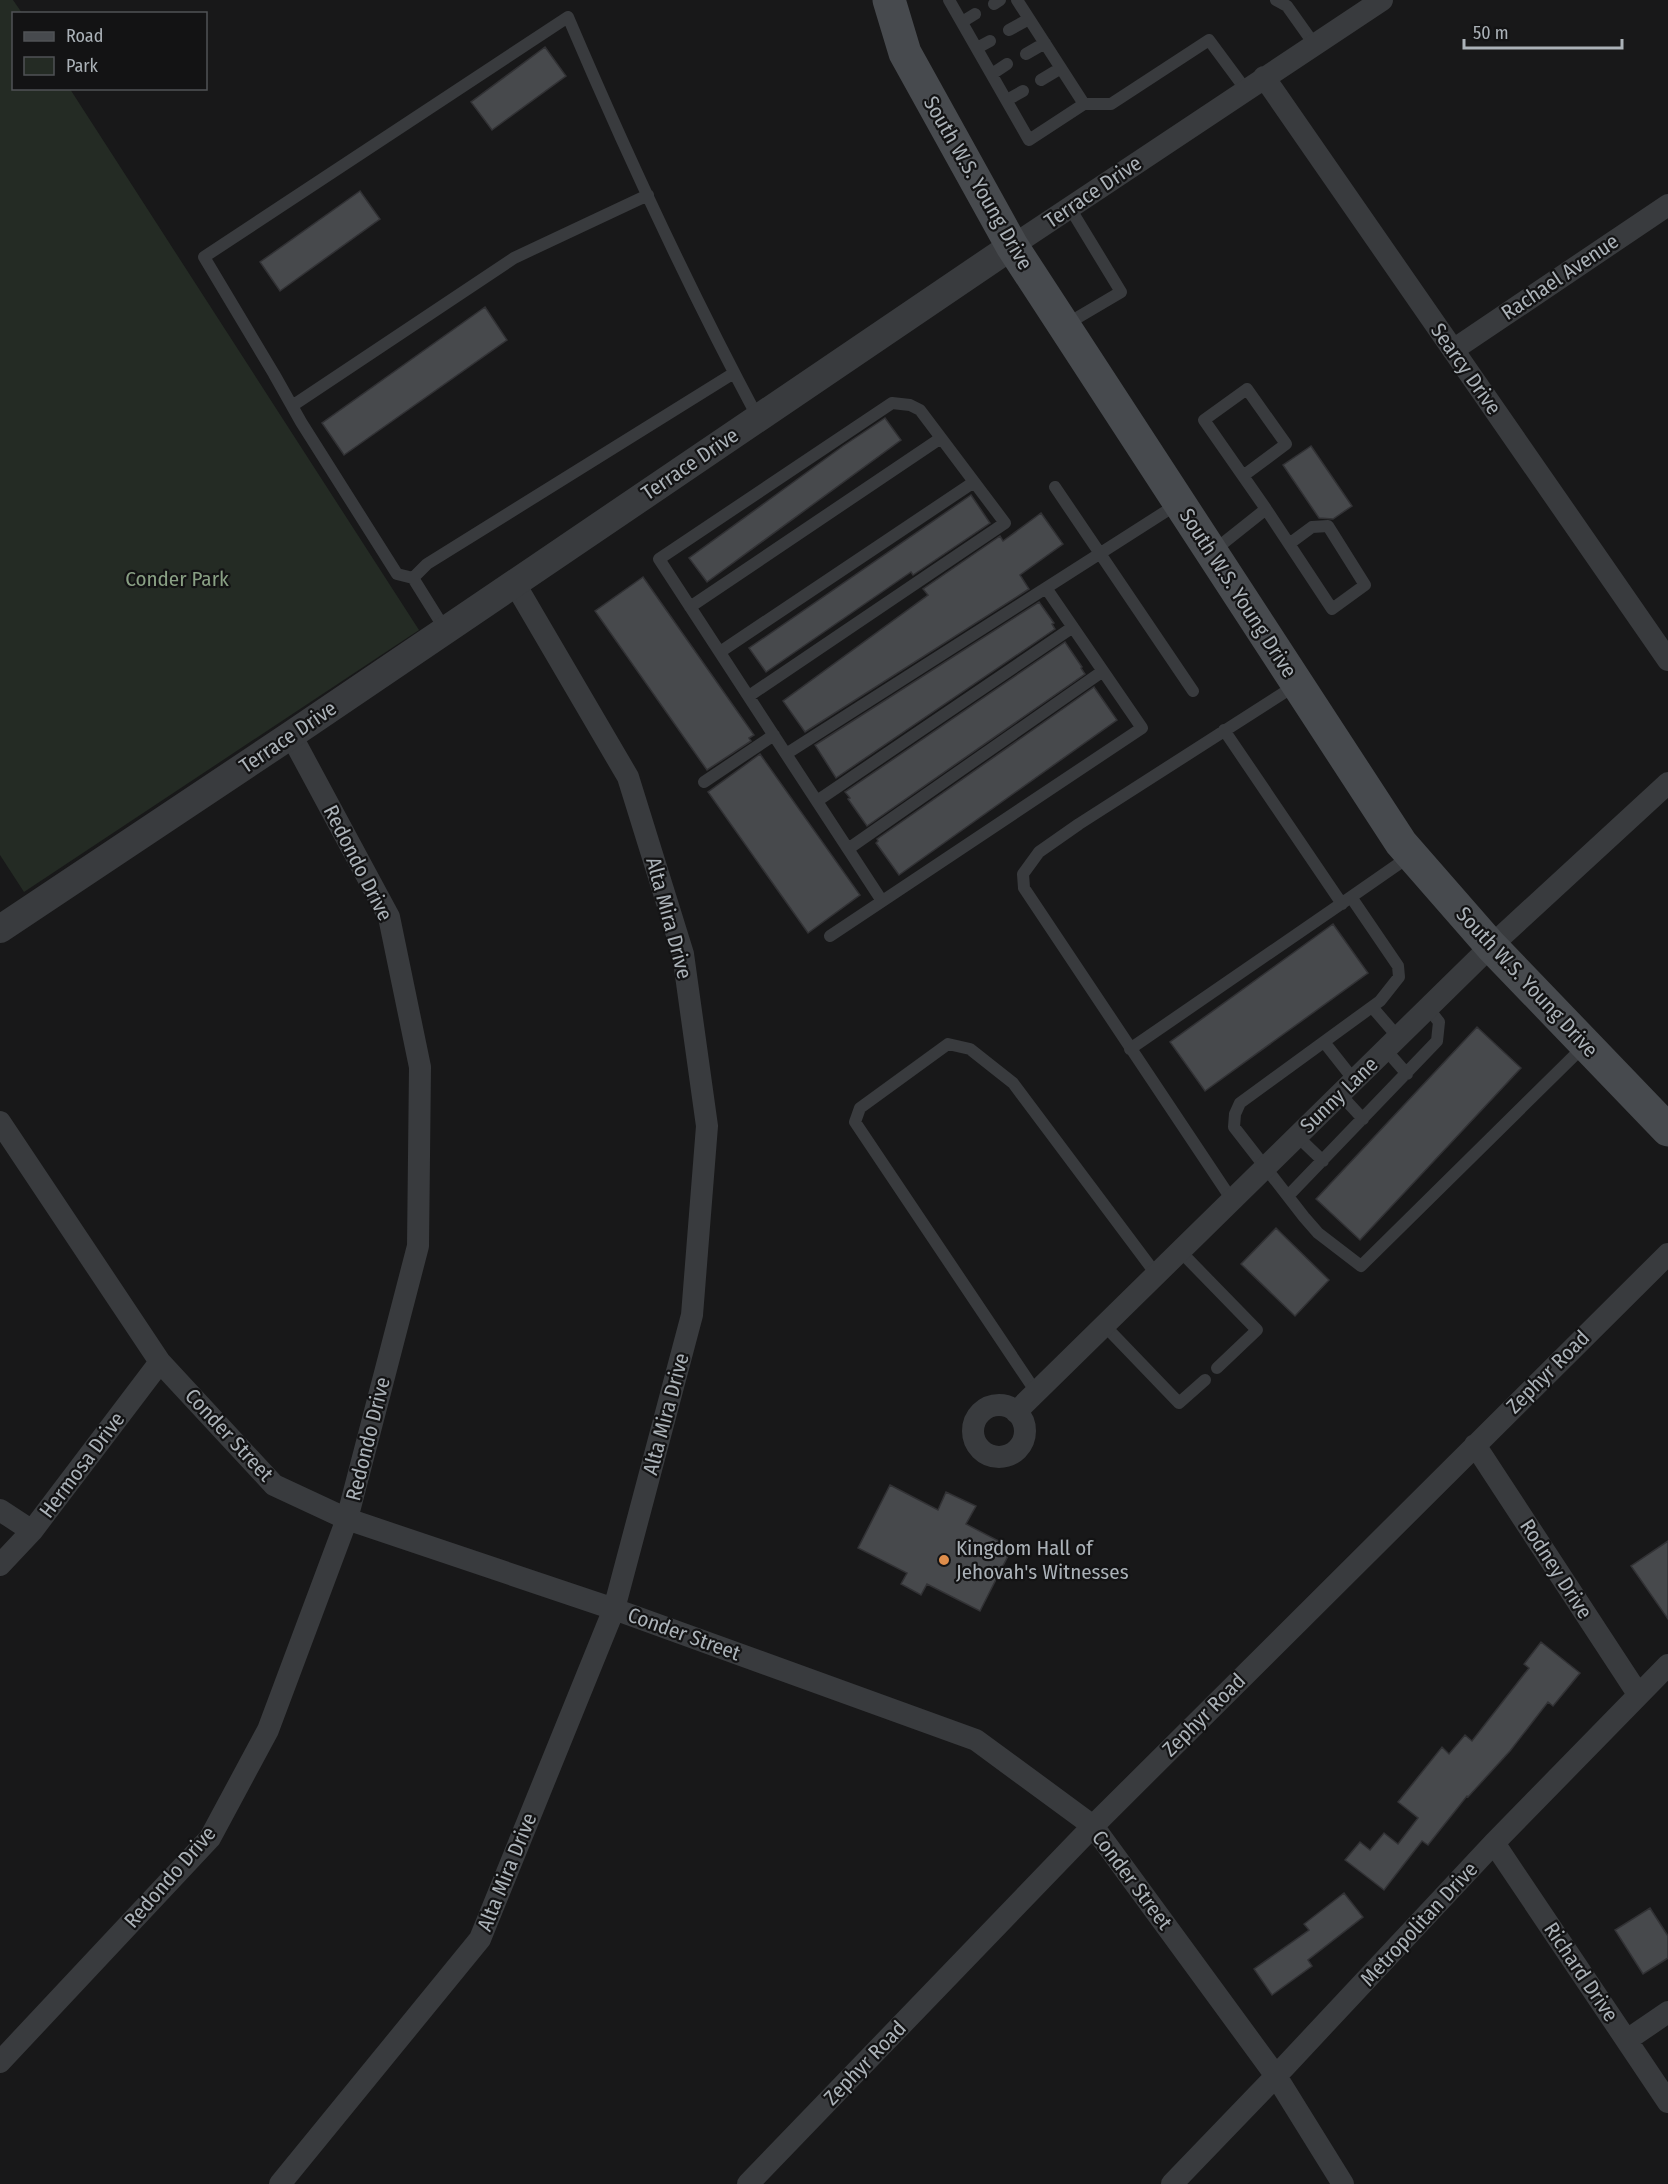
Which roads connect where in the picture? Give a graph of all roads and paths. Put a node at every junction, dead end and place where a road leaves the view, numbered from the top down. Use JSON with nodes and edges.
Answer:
{"nodes":[{"id":1,"x":889,"y":0,"type":"edge"},
{"id":2,"x":949,"y":0,"type":"edge"},
{"id":3,"x":1017,"y":0,"type":"edge"},
{"id":4,"x":1382,"y":0,"type":"edge"},
{"id":5,"x":1286,"y":2,"type":"edge"},
{"id":6,"x":975,"y":14,"type":"dead end"},
{"id":7,"x":1029,"y":19,"type":"junction"},
{"id":8,"x":962,"y":22,"type":"junction"},
{"id":9,"x":1009,"y":30,"type":"dead end"},
{"id":10,"x":990,"y":41,"type":"dead end"},
{"id":11,"x":1045,"y":43,"type":"junction"},
{"id":12,"x":1314,"y":44,"type":"junction"},
{"id":13,"x":977,"y":48,"type":"junction"},
{"id":14,"x":1026,"y":54,"type":"dead end"},
{"id":15,"x":1007,"y":64,"type":"dead end"},
{"id":16,"x":1061,"y":68,"type":"junction"},
{"id":17,"x":992,"y":74,"type":"junction"},
{"id":18,"x":1041,"y":80,"type":"dead end"},
{"id":19,"x":1255,"y":84,"type":"junction"},
{"id":20,"x":1023,"y":91,"type":"dead end"},
{"id":21,"x":1007,"y":100,"type":"junction"},
{"id":22,"x":1084,"y":104,"type":"junction"},
{"id":23,"x":648,"y":195,"type":"junction"},
{"id":24,"x":1668,"y":205,"type":"edge"},
{"id":25,"x":1070,"y":208,"type":"junction"},
{"id":26,"x":1012,"y":246,"type":"junction"},
{"id":27,"x":1064,"y":326,"type":"junction"},
{"id":28,"x":1453,"y":350,"type":"junction"},
{"id":29,"x":734,"y":373,"type":"junction"},
{"id":30,"x":292,"y":406,"type":"junction"},
{"id":31,"x":758,"y":418,"type":"junction"},
{"id":32,"x":941,"y":438,"type":"junction"},
{"id":33,"x":1243,"y":476,"type":"junction"},
{"id":34,"x":974,"y":482,"type":"junction"},
{"id":35,"x":1056,"y":487,"type":"dead end"},
{"id":36,"x":1180,"y":503,"type":"junction"},
{"id":37,"x":1266,"y":509,"type":"junction"},
{"id":38,"x":1289,"y":544,"type":"junction"},
{"id":39,"x":1211,"y":552,"type":"junction"},
{"id":40,"x":1101,"y":553,"type":"junction"},
{"id":41,"x":413,"y":578,"type":"junction"},
{"id":42,"x":515,"y":584,"type":"junction"},
{"id":43,"x":1046,"y":588,"type":"junction"},
{"id":44,"x":690,"y":607,"type":"junction"},
{"id":45,"x":1072,"y":627,"type":"junction"},
{"id":46,"x":446,"y":631,"type":"junction"},
{"id":47,"x":720,"y":652,"type":"junction"},
{"id":48,"x":1668,"y":660,"type":"edge"},
{"id":49,"x":1103,"y":671,"type":"junction"},
{"id":50,"x":1297,"y":684,"type":"junction"},
{"id":51,"x":1193,"y":691,"type":"dead end"},
{"id":52,"x":749,"y":696,"type":"junction"},
{"id":53,"x":1224,"y":730,"type":"junction"},
{"id":54,"x":291,"y":735,"type":"junction"},
{"id":55,"x":774,"y":735,"type":"junction"},
{"id":56,"x":786,"y":754,"type":"junction"},
{"id":57,"x":704,"y":782,"type":"dead end"},
{"id":58,"x":1668,"y":783,"type":"edge"},
{"id":59,"x":817,"y":801,"type":"junction"},
{"id":60,"x":848,"y":849,"type":"junction"},
{"id":61,"x":1411,"y":856,"type":"junction"},
{"id":62,"x":882,"y":901,"type":"junction"},
{"id":63,"x":1347,"y":901,"type":"junction"},
{"id":64,"x":0,"y":929,"type":"edge"},
{"id":65,"x":830,"y":936,"type":"dead end"},
{"id":66,"x":1491,"y":946,"type":"junction"},
{"id":67,"x":1372,"y":1007,"type":"junction"},
{"id":68,"x":1428,"y":1008,"type":"junction"},
{"id":69,"x":1324,"y":1042,"type":"junction"},
{"id":70,"x":1392,"y":1043,"type":"junction"},
{"id":71,"x":1586,"y":1044,"type":"junction"},
{"id":72,"x":1130,"y":1049,"type":"junction"},
{"id":73,"x":1407,"y":1074,"type":"junction"},
{"id":74,"x":1347,"y":1087,"type":"junction"},
{"id":75,"x":1363,"y":1119,"type":"junction"},
{"id":76,"x":0,"y":1122,"type":"edge"},
{"id":77,"x":1668,"y":1130,"type":"edge"},
{"id":78,"x":1297,"y":1136,"type":"junction"},
{"id":79,"x":1323,"y":1161,"type":"junction"},
{"id":80,"x":1265,"y":1167,"type":"junction"},
{"id":81,"x":1288,"y":1196,"type":"junction"},
{"id":82,"x":1232,"y":1200,"type":"junction"},
{"id":83,"x":1180,"y":1251,"type":"junction"},
{"id":84,"x":1668,"y":1254,"type":"edge"},
{"id":85,"x":1156,"y":1274,"type":"junction"},
{"id":86,"x":1104,"y":1325,"type":"junction"},
{"id":87,"x":160,"y":1362,"type":"junction"},
{"id":88,"x":1217,"y":1368,"type":"dead end"},
{"id":89,"x":1205,"y":1380,"type":"dead end"},
{"id":90,"x":1036,"y":1392,"type":"junction"},
{"id":91,"x":1016,"y":1412,"type":"dead end"},
{"id":92,"x":1475,"y":1445,"type":"junction"},
{"id":93,"x":0,"y":1510,"type":"edge"},
{"id":94,"x":347,"y":1519,"type":"junction"},
{"id":95,"x":32,"y":1531,"type":"junction"},
{"id":96,"x":0,"y":1564,"type":"edge"},
{"id":97,"x":614,"y":1609,"type":"junction"},
{"id":98,"x":1668,"y":1665,"type":"edge"},
{"id":99,"x":1638,"y":1694,"type":"junction"},
{"id":100,"x":1093,"y":1826,"type":"junction"},
{"id":101,"x":1494,"y":1843,"type":"junction"},
{"id":102,"x":1668,"y":2012,"type":"edge"},
{"id":103,"x":1627,"y":2040,"type":"junction"},
{"id":104,"x":0,"y":2062,"type":"edge"},
{"id":105,"x":1276,"y":2076,"type":"junction"},
{"id":106,"x":1668,"y":2102,"type":"edge"},
{"id":107,"x":280,"y":2184,"type":"edge"},
{"id":108,"x":748,"y":2184,"type":"edge"},
{"id":109,"x":1172,"y":2184,"type":"edge"},
{"id":110,"x":1344,"y":2184,"type":"edge"}],
"edges":[{"from":1,"to":26,"type":"main road","name":"South W.S. Young Drive"},
{"from":2,"to":8,"type":"lane"},
{"from":3,"to":7,"type":"lane"},
{"from":4,"to":12,"type":"street","name":"Terrace Drive"},
{"from":5,"to":12,"type":"lane"},
{"from":6,"to":8,"type":"lane"},
{"from":7,"to":9,"type":"lane"},
{"from":7,"to":11,"type":"lane"},
{"from":8,"to":13,"type":"lane"},
{"from":10,"to":13,"type":"lane"},
{"from":11,"to":14,"type":"lane"},
{"from":11,"to":16,"type":"lane"},
{"from":12,"to":19,"type":"street","name":"Terrace Drive"},
{"from":13,"to":17,"type":"lane"},
{"from":15,"to":17,"type":"lane"},
{"from":16,"to":18,"type":"lane"},
{"from":16,"to":22,"type":"lane"},
{"from":17,"to":21,"type":"lane"},
{"from":19,"to":22,"type":"lane"},
{"from":19,"to":25,"type":"street","name":"Terrace Drive"},
{"from":19,"to":28,"type":"street","name":"Searcy Drive"},
{"from":20,"to":21,"type":"lane"},
{"from":21,"to":22,"type":"lane"},
{"from":23,"to":29,"type":"lane"},
{"from":23,"to":30,"type":"lane"},
{"from":23,"to":30,"type":"lane"},
{"from":24,"to":28,"type":"street","name":"Rachael Avenue"},
{"from":25,"to":26,"type":"street","name":"Terrace Drive"},
{"from":25,"to":27,"type":"lane"},
{"from":26,"to":27,"type":"main road","name":"South W.S. Young Drive"},
{"from":26,"to":31,"type":"street","name":"Terrace Drive"},
{"from":27,"to":36,"type":"main road","name":"South W.S. Young Drive"},
{"from":28,"to":48,"type":"street","name":"Searcy Drive"},
{"from":29,"to":31,"type":"lane"},
{"from":29,"to":41,"type":"lane"},
{"from":30,"to":41,"type":"lane"},
{"from":31,"to":42,"type":"street","name":"Terrace Drive"},
{"from":32,"to":34,"type":"lane"},
{"from":32,"to":44,"type":"lane"},
{"from":32,"to":44,"type":"lane"},
{"from":33,"to":33,"type":"lane"},
{"from":33,"to":37,"type":"lane"},
{"from":34,"to":47,"type":"lane"},
{"from":34,"to":52,"type":"lane"},
{"from":35,"to":40,"type":"lane"},
{"from":36,"to":39,"type":"main road","name":"South W.S. Young Drive"},
{"from":36,"to":40,"type":"lane"},
{"from":37,"to":38,"type":"lane"},
{"from":37,"to":39,"type":"lane"},
{"from":38,"to":38,"type":"lane"},
{"from":39,"to":50,"type":"main road","name":"South W.S. Young Drive"},
{"from":40,"to":43,"type":"lane"},
{"from":40,"to":51,"type":"lane"},
{"from":41,"to":46,"type":"lane"},
{"from":42,"to":46,"type":"street","name":"Terrace Drive"},
{"from":42,"to":97,"type":"street","name":"Alta Mira Drive"},
{"from":43,"to":45,"type":"lane"},
{"from":43,"to":56,"type":"lane"},
{"from":44,"to":47,"type":"lane"},
{"from":45,"to":49,"type":"lane"},
{"from":45,"to":59,"type":"lane"},
{"from":46,"to":54,"type":"street","name":"Terrace Drive"},
{"from":47,"to":52,"type":"lane"},
{"from":49,"to":60,"type":"lane"},
{"from":49,"to":62,"type":"lane"},
{"from":50,"to":53,"type":"lane"},
{"from":50,"to":61,"type":"main road","name":"South W.S. Young Drive"},
{"from":52,"to":55,"type":"lane"},
{"from":53,"to":63,"type":"lane"},
{"from":53,"to":72,"type":"lane"},
{"from":54,"to":64,"type":"street","name":"Terrace Drive"},
{"from":54,"to":94,"type":"street","name":"Redondo Drive"},
{"from":55,"to":56,"type":"lane"},
{"from":55,"to":57,"type":"lane"},
{"from":56,"to":59,"type":"lane"},
{"from":58,"to":66,"type":"street","name":"Sunny Lane"},
{"from":59,"to":60,"type":"lane"},
{"from":60,"to":62,"type":"lane"},
{"from":61,"to":63,"type":"lane"},
{"from":61,"to":66,"type":"main road","name":"South W.S. Young Drive"},
{"from":62,"to":65,"type":"lane"},
{"from":63,"to":67,"type":"lane"},
{"from":63,"to":72,"type":"lane"},
{"from":66,"to":68,"type":"street","name":"Sunny Lane"},
{"from":66,"to":71,"type":"main road","name":"South W.S. Young Drive"},
{"from":67,"to":69,"type":"lane"},
{"from":67,"to":70,"type":"lane"},
{"from":68,"to":70,"type":"street","name":"Sunny Lane"},
{"from":68,"to":73,"type":"lane"},
{"from":69,"to":74,"type":"lane"},
{"from":69,"to":80,"type":"lane"},
{"from":70,"to":73,"type":"lane"},
{"from":70,"to":74,"type":"street","name":"Sunny Lane"},
{"from":71,"to":77,"type":"main road","name":"South W.S. Young Drive"},
{"from":71,"to":81,"type":"lane"},
{"from":72,"to":82,"type":"lane"},
{"from":73,"to":75,"type":"lane"},
{"from":74,"to":75,"type":"lane"},
{"from":74,"to":78,"type":"street","name":"Sunny Lane"},
{"from":75,"to":79,"type":"lane"},
{"from":76,"to":87,"type":"street","name":"Conder Street"},
{"from":78,"to":79,"type":"lane"},
{"from":78,"to":80,"type":"street","name":"Sunny Lane"},
{"from":79,"to":81,"type":"lane"},
{"from":80,"to":81,"type":"lane"},
{"from":80,"to":82,"type":"street","name":"Sunny Lane"},
{"from":82,"to":83,"type":"street","name":"Sunny Lane"},
{"from":83,"to":85,"type":"street","name":"Sunny Lane"},
{"from":83,"to":88,"type":"lane"},
{"from":84,"to":92,"type":"street","name":"Zephyr Road"},
{"from":85,"to":86,"type":"street","name":"Sunny Lane"},
{"from":85,"to":90,"type":"lane"},
{"from":86,"to":89,"type":"lane"},
{"from":86,"to":90,"type":"street","name":"Sunny Lane"},
{"from":87,"to":94,"type":"street","name":"Conder Street"},
{"from":87,"to":95,"type":"street","name":"Hermosa Drive"},
{"from":90,"to":91,"type":"street","name":"Sunny Lane"},
{"from":92,"to":99,"type":"street","name":"Rodney Drive"},
{"from":92,"to":100,"type":"street","name":"Zephyr Road"},
{"from":93,"to":95,"type":"street"},
{"from":94,"to":97,"type":"street","name":"Conder Street"},
{"from":94,"to":104,"type":"street","name":"Redondo Drive"},
{"from":95,"to":96,"type":"street","name":"Hermosa Drive"},
{"from":97,"to":100,"type":"street","name":"Conder Street"},
{"from":97,"to":107,"type":"street","name":"Alta Mira Drive"},
{"from":98,"to":99,"type":"street","name":"Metropolitan Drive"},
{"from":99,"to":101,"type":"street","name":"Metropolitan Drive"},
{"from":100,"to":105,"type":"street","name":"Conder Street"},
{"from":100,"to":108,"type":"street","name":"Zephyr Road"},
{"from":101,"to":103,"type":"street","name":"Richard Drive"},
{"from":101,"to":105,"type":"street","name":"Metropolitan Drive"},
{"from":102,"to":103,"type":"street"},
{"from":103,"to":106,"type":"street","name":"Richard Drive"},
{"from":105,"to":109,"type":"street","name":"Metropolitan Drive"},
{"from":105,"to":110,"type":"street","name":"Conder Street"}]}
